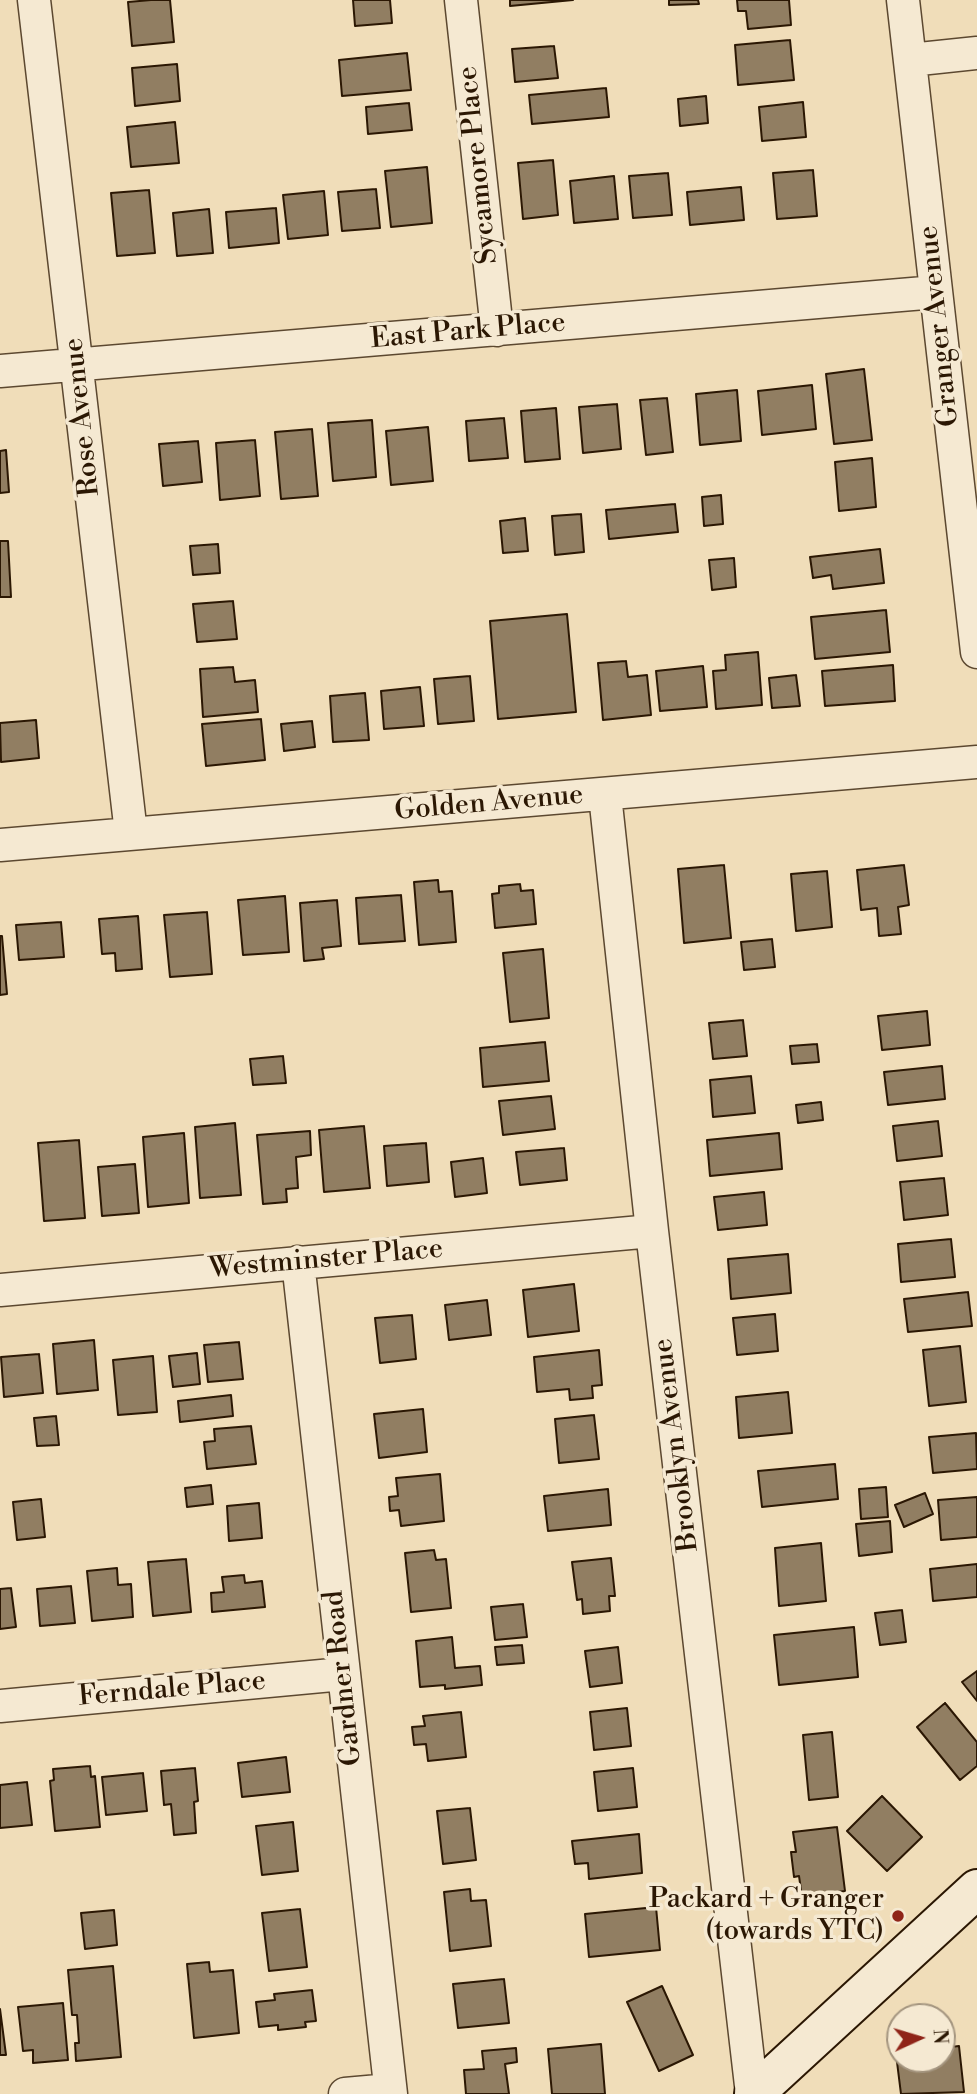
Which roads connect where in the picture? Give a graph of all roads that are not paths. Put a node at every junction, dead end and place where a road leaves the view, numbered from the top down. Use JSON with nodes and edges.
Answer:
{"nodes":[{"id":1,"x":34,"y":0,"type":"edge"},
{"id":2,"x":461,"y":0,"type":"edge"},
{"id":3,"x":903,"y":0,"type":"edge"},
{"id":4,"x":977,"y":53,"type":"edge"},
{"id":5,"x":910,"y":60,"type":"junction"},
{"id":6,"x":936,"y":292,"type":"junction"},
{"id":7,"x":497,"y":330,"type":"junction"},
{"id":8,"x":77,"y":364,"type":"junction"},
{"id":9,"x":0,"y":371,"type":"edge"},
{"id":10,"x":977,"y":652,"type":"edge"},
{"id":11,"x":977,"y":762,"type":"edge"},
{"id":12,"x":605,"y":795,"type":"junction"},
{"id":13,"x":131,"y":833,"type":"junction"},
{"id":14,"x":0,"y":845,"type":"edge"},
{"id":15,"x":652,"y":1231,"type":"junction"},
{"id":16,"x":298,"y":1262,"type":"junction"},
{"id":17,"x":0,"y":1290,"type":"edge"},
{"id":18,"x":343,"y":1674,"type":"junction"},
{"id":19,"x":0,"y":1706,"type":"edge"},
{"id":20,"x":977,"y":1889,"type":"edge"},
{"id":21,"x":391,"y":2092,"type":"edge"},
{"id":22,"x":345,"y":2094,"type":"edge"},
{"id":23,"x":753,"y":2094,"type":"edge"}],
"edges":[{"from":1,"to":8,"type":"street","name":"Rose Avenue"},
{"from":2,"to":7,"type":"street","name":"Sycamore Place"},
{"from":3,"to":5,"type":"street","name":"Granger Avenue"},
{"from":4,"to":5,"type":"street"},
{"from":5,"to":6,"type":"street","name":"Granger Avenue"},
{"from":6,"to":7,"type":"street","name":"East Park Place"},
{"from":6,"to":10,"type":"street","name":"Granger Avenue"},
{"from":7,"to":8,"type":"street","name":"East Park Place"},
{"from":8,"to":9,"type":"street","name":"East Park Place"},
{"from":8,"to":13,"type":"street","name":"Rose Avenue"},
{"from":11,"to":12,"type":"street","name":"Golden Avenue"},
{"from":12,"to":13,"type":"street","name":"Golden Avenue"},
{"from":12,"to":15,"type":"street","name":"Brooklyn Avenue"},
{"from":13,"to":14,"type":"street","name":"Golden Avenue"},
{"from":15,"to":16,"type":"street","name":"Westminster Place"},
{"from":15,"to":23,"type":"street","name":"Brooklyn Avenue"},
{"from":16,"to":17,"type":"street","name":"Westminster Place"},
{"from":16,"to":18,"type":"street","name":"Gardner Road"},
{"from":18,"to":19,"type":"street","name":"Ferndale Place"},
{"from":18,"to":21,"type":"street","name":"Gardner Road"},
{"from":20,"to":23,"type":"main road"},
{"from":21,"to":22,"type":"street"}]}
